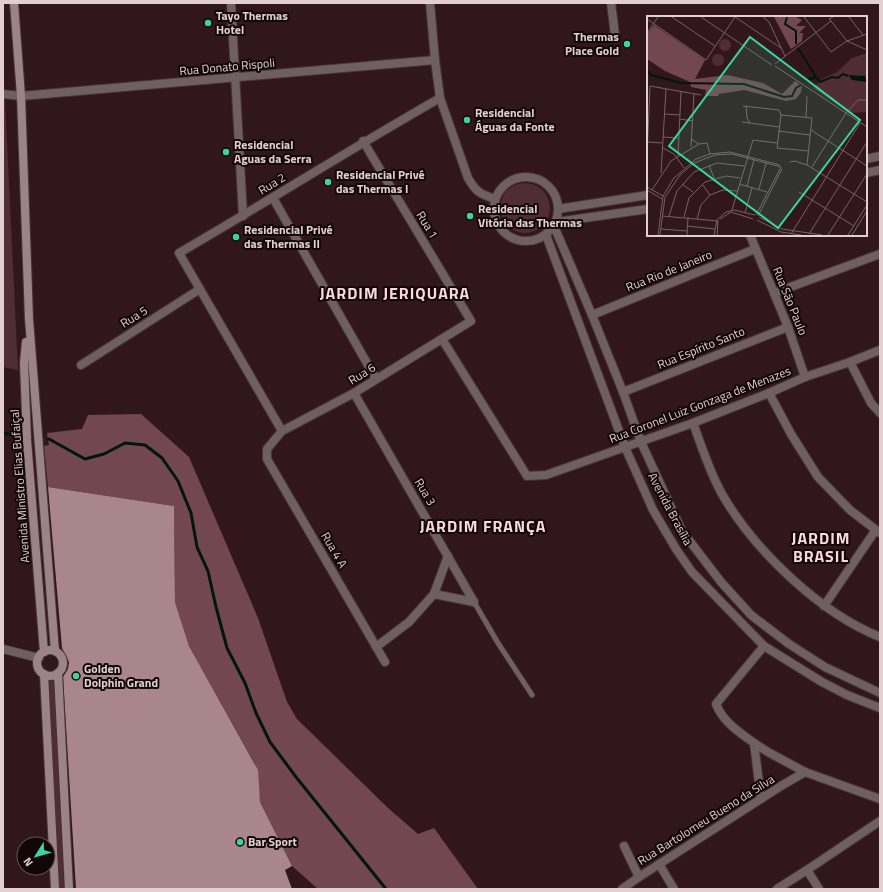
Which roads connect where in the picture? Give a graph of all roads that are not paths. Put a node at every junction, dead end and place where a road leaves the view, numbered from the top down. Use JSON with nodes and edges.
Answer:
{"nodes":[{"id":1,"x":14,"y":3,"type":"edge"},
{"id":2,"x":231,"y":3,"type":"edge"},
{"id":3,"x":430,"y":3,"type":"edge"},
{"id":4,"x":611,"y":3,"type":"edge"},
{"id":5,"x":615,"y":35,"type":"dead end"},
{"id":6,"x":435,"y":60,"type":"junction"},
{"id":7,"x":235,"y":78,"type":"junction"},
{"id":8,"x":3,"y":94,"type":"edge"},
{"id":9,"x":21,"y":96,"type":"junction"},
{"id":10,"x":440,"y":98,"type":"junction"},
{"id":11,"x":363,"y":141,"type":"junction"},
{"id":12,"x":880,"y":156,"type":"edge"},
{"id":13,"x":867,"y":159,"type":"edge"},
{"id":14,"x":880,"y":170,"type":"edge"},
{"id":15,"x":867,"y":173,"type":"edge"},
{"id":16,"x":647,"y":195,"type":"edge"},
{"id":17,"x":273,"y":198,"type":"junction"},
{"id":18,"x":495,"y":199,"type":"junction"},
{"id":19,"x":558,"y":209,"type":"junction"},
{"id":20,"x":647,"y":209,"type":"edge"},
{"id":21,"x":244,"y":216,"type":"junction"},
{"id":22,"x":555,"y":224,"type":"junction"},
{"id":23,"x":546,"y":235,"type":"junction"},
{"id":24,"x":750,"y":236,"type":"edge"},
{"id":25,"x":755,"y":249,"type":"junction"},
{"id":26,"x":880,"y":254,"type":"edge"},
{"id":27,"x":200,"y":289,"type":"junction"},
{"id":28,"x":774,"y":293,"type":"junction"},
{"id":29,"x":592,"y":315,"type":"junction"},
{"id":30,"x":29,"y":319,"type":"junction"},
{"id":31,"x":471,"y":320,"type":"joint"},
{"id":32,"x":788,"y":327,"type":"junction"},
{"id":33,"x":442,"y":339,"type":"junction"},
{"id":34,"x":880,"y":350,"type":"edge"},
{"id":35,"x":850,"y":362,"type":"junction"},
{"id":36,"x":81,"y":365,"type":"dead end"},
{"id":37,"x":805,"y":377,"type":"junction"},
{"id":38,"x":376,"y":379,"type":"junction"},
{"id":39,"x":623,"y":392,"type":"junction"},
{"id":40,"x":354,"y":393,"type":"junction"},
{"id":41,"x":768,"y":394,"type":"junction"},
{"id":42,"x":880,"y":413,"type":"edge"},
{"id":43,"x":694,"y":423,"type":"junction"},
{"id":44,"x":282,"y":431,"type":"junction"},
{"id":45,"x":641,"y":442,"type":"junction"},
{"id":46,"x":625,"y":447,"type":"junction"},
{"id":47,"x":267,"y":449,"type":"joint"},
{"id":48,"x":878,"y":532,"type":"edge"},
{"id":49,"x":448,"y":556,"type":"junction"},
{"id":50,"x":434,"y":594,"type":"junction"},
{"id":51,"x":474,"y":602,"type":"junction"},
{"id":52,"x":824,"y":606,"type":"junction"},
{"id":53,"x":880,"y":637,"type":"edge"},
{"id":54,"x":764,"y":646,"type":"junction"},
{"id":55,"x":376,"y":647,"type":"junction"},
{"id":56,"x":3,"y":649,"type":"edge"},
{"id":57,"x":55,"y":651,"type":"junction"},
{"id":58,"x":42,"y":655,"type":"junction"},
{"id":59,"x":385,"y":662,"type":"dead end"},
{"id":60,"x":58,"y":673,"type":"junction"},
{"id":61,"x":44,"y":674,"type":"junction"},
{"id":62,"x":880,"y":693,"type":"edge"},
{"id":63,"x":532,"y":695,"type":"dead end"},
{"id":64,"x":880,"y":708,"type":"edge"},
{"id":65,"x":754,"y":743,"type":"junction"},
{"id":66,"x":805,"y":772,"type":"junction"},
{"id":67,"x":761,"y":799,"type":"junction"},
{"id":68,"x":880,"y":799,"type":"edge"},
{"id":69,"x":880,"y":821,"type":"edge"},
{"id":70,"x":624,"y":846,"type":"dead end"},
{"id":71,"x":659,"y":864,"type":"junction"},
{"id":72,"x":807,"y":870,"type":"junction"},
{"id":73,"x":639,"y":877,"type":"junction"},
{"id":74,"x":54,"y":889,"type":"edge"},
{"id":75,"x":69,"y":889,"type":"edge"},
{"id":76,"x":622,"y":889,"type":"edge"},
{"id":77,"x":674,"y":889,"type":"edge"},
{"id":78,"x":777,"y":889,"type":"edge"},
{"id":79,"x":819,"y":889,"type":"edge"}],
"edges":[{"from":1,"to":9,"type":"main road","name":"Avenida Ministro Elias Bufaiçal"},
{"from":2,"to":7,"type":"street"},
{"from":3,"to":6,"type":"street"},
{"from":4,"to":5,"type":"street"},
{"from":6,"to":7,"type":"street","name":"Rua Donato Rispoli"},
{"from":6,"to":10,"type":"street"},
{"from":7,"to":9,"type":"street","name":"Rua Donato Rispoli"},
{"from":7,"to":21,"type":"street"},
{"from":8,"to":9,"type":"street","name":"Rua Donato Rispoli"},
{"from":9,"to":30,"type":"main road","name":"Avenida Ministro Elias Bufaiçal"},
{"from":10,"to":11,"type":"street","name":"Rua 2"},
{"from":10,"to":18,"type":"street"},
{"from":11,"to":17,"type":"street","name":"Rua 2"},
{"from":11,"to":31,"type":"street","name":"Rua 1"},
{"from":12,"to":13,"type":"street"},
{"from":14,"to":15,"type":"street"},
{"from":16,"to":19,"type":"street"},
{"from":17,"to":21,"type":"street","name":"Rua 2"},
{"from":17,"to":38,"type":"street"},
{"from":18,"to":19,"type":"street"},
{"from":18,"to":23,"type":"street"},
{"from":19,"to":22,"type":"street"},
{"from":20,"to":22,"type":"street"},
{"from":21,"to":27,"type":"street","name":"Rua 2"},
{"from":22,"to":23,"type":"street"},
{"from":22,"to":29,"type":"street","name":"Avenida Brasília"},
{"from":23,"to":46,"type":"street","name":"Avenida Brasília"},
{"from":24,"to":25,"type":"street","name":"Rua São Paulo"},
{"from":25,"to":28,"type":"street","name":"Rua São Paulo"},
{"from":25,"to":29,"type":"street","name":"Rua Rio de Janeiro"},
{"from":26,"to":28,"type":"street"},
{"from":27,"to":36,"type":"street","name":"Rua 5"},
{"from":27,"to":44,"type":"street"},
{"from":28,"to":32,"type":"street","name":"Rua São Paulo"},
{"from":29,"to":39,"type":"street","name":"Avenida Brasília"},
{"from":30,"to":57,"type":"main road","name":"Avenida Ministro Elias Bufaiçal"},
{"from":30,"to":58,"type":"main road","name":"Avenida Ministro Elias Bufaiçal"},
{"from":31,"to":33,"type":"street","name":"Rua 6"},
{"from":32,"to":37,"type":"street","name":"Rua São Paulo"},
{"from":32,"to":39,"type":"street","name":"Rua Espírito Santo"},
{"from":33,"to":38,"type":"street","name":"Rua 6"},
{"from":33,"to":46,"type":"street","name":"Rua Coronel Luiz Gonzaga de Menazes"},
{"from":34,"to":35,"type":"street","name":"Rua Coronel Luiz Gonzaga de Menazes"},
{"from":35,"to":37,"type":"street","name":"Rua Coronel Luiz Gonzaga de Menazes"},
{"from":35,"to":42,"type":"street"},
{"from":37,"to":41,"type":"street","name":"Rua Coronel Luiz Gonzaga de Menazes"},
{"from":38,"to":40,"type":"street","name":"Rua 6"},
{"from":39,"to":45,"type":"street","name":"Avenida Brasília"},
{"from":40,"to":44,"type":"street","name":"Rua 6"},
{"from":40,"to":49,"type":"street","name":"Rua 3"},
{"from":41,"to":43,"type":"street","name":"Rua Coronel Luiz Gonzaga de Menazes"},
{"from":41,"to":48,"type":"street"},
{"from":43,"to":45,"type":"street","name":"Rua Coronel Luiz Gonzaga de Menazes"},
{"from":43,"to":52,"type":"street"},
{"from":44,"to":47,"type":"street","name":"Rua 6"},
{"from":45,"to":46,"type":"street","name":"Rua Coronel Luiz Gonzaga de Menazes"},
{"from":45,"to":62,"type":"street","name":"Avenida Brasília"},
{"from":46,"to":54,"type":"street","name":"Avenida Brasília"},
{"from":47,"to":55,"type":"street","name":"Rua 4 A"},
{"from":48,"to":52,"type":"street"},
{"from":49,"to":50,"type":"street"},
{"from":49,"to":51,"type":"street","name":"Rua 3"},
{"from":50,"to":51,"type":"street"},
{"from":50,"to":55,"type":"street"},
{"from":51,"to":63,"type":"lane"},
{"from":52,"to":53,"type":"street"},
{"from":54,"to":64,"type":"street","name":"Avenida Brasília"},
{"from":54,"to":65,"type":"street"},
{"from":55,"to":59,"type":"street","name":"Rua 4 A"},
{"from":56,"to":58,"type":"street"},
{"from":57,"to":58,"type":"main road"},
{"from":57,"to":60,"type":"main road"},
{"from":58,"to":61,"type":"main road"},
{"from":60,"to":61,"type":"main road"},
{"from":60,"to":75,"type":"main road"},
{"from":61,"to":74,"type":"main road"},
{"from":65,"to":66,"type":"street"},
{"from":65,"to":67,"type":"street"},
{"from":66,"to":67,"type":"street","name":"Rua Bartolomeu Bueno da Silva"},
{"from":66,"to":68,"type":"street"},
{"from":67,"to":71,"type":"street","name":"Rua Bartolomeu Bueno da Silva"},
{"from":69,"to":72,"type":"street"},
{"from":70,"to":73,"type":"street"},
{"from":71,"to":73,"type":"street","name":"Rua Bartolomeu Bueno da Silva"},
{"from":71,"to":77,"type":"street"},
{"from":72,"to":78,"type":"street"},
{"from":72,"to":79,"type":"street"},
{"from":73,"to":76,"type":"street","name":"Rua Bartolomeu Bueno da Silva"}]}
